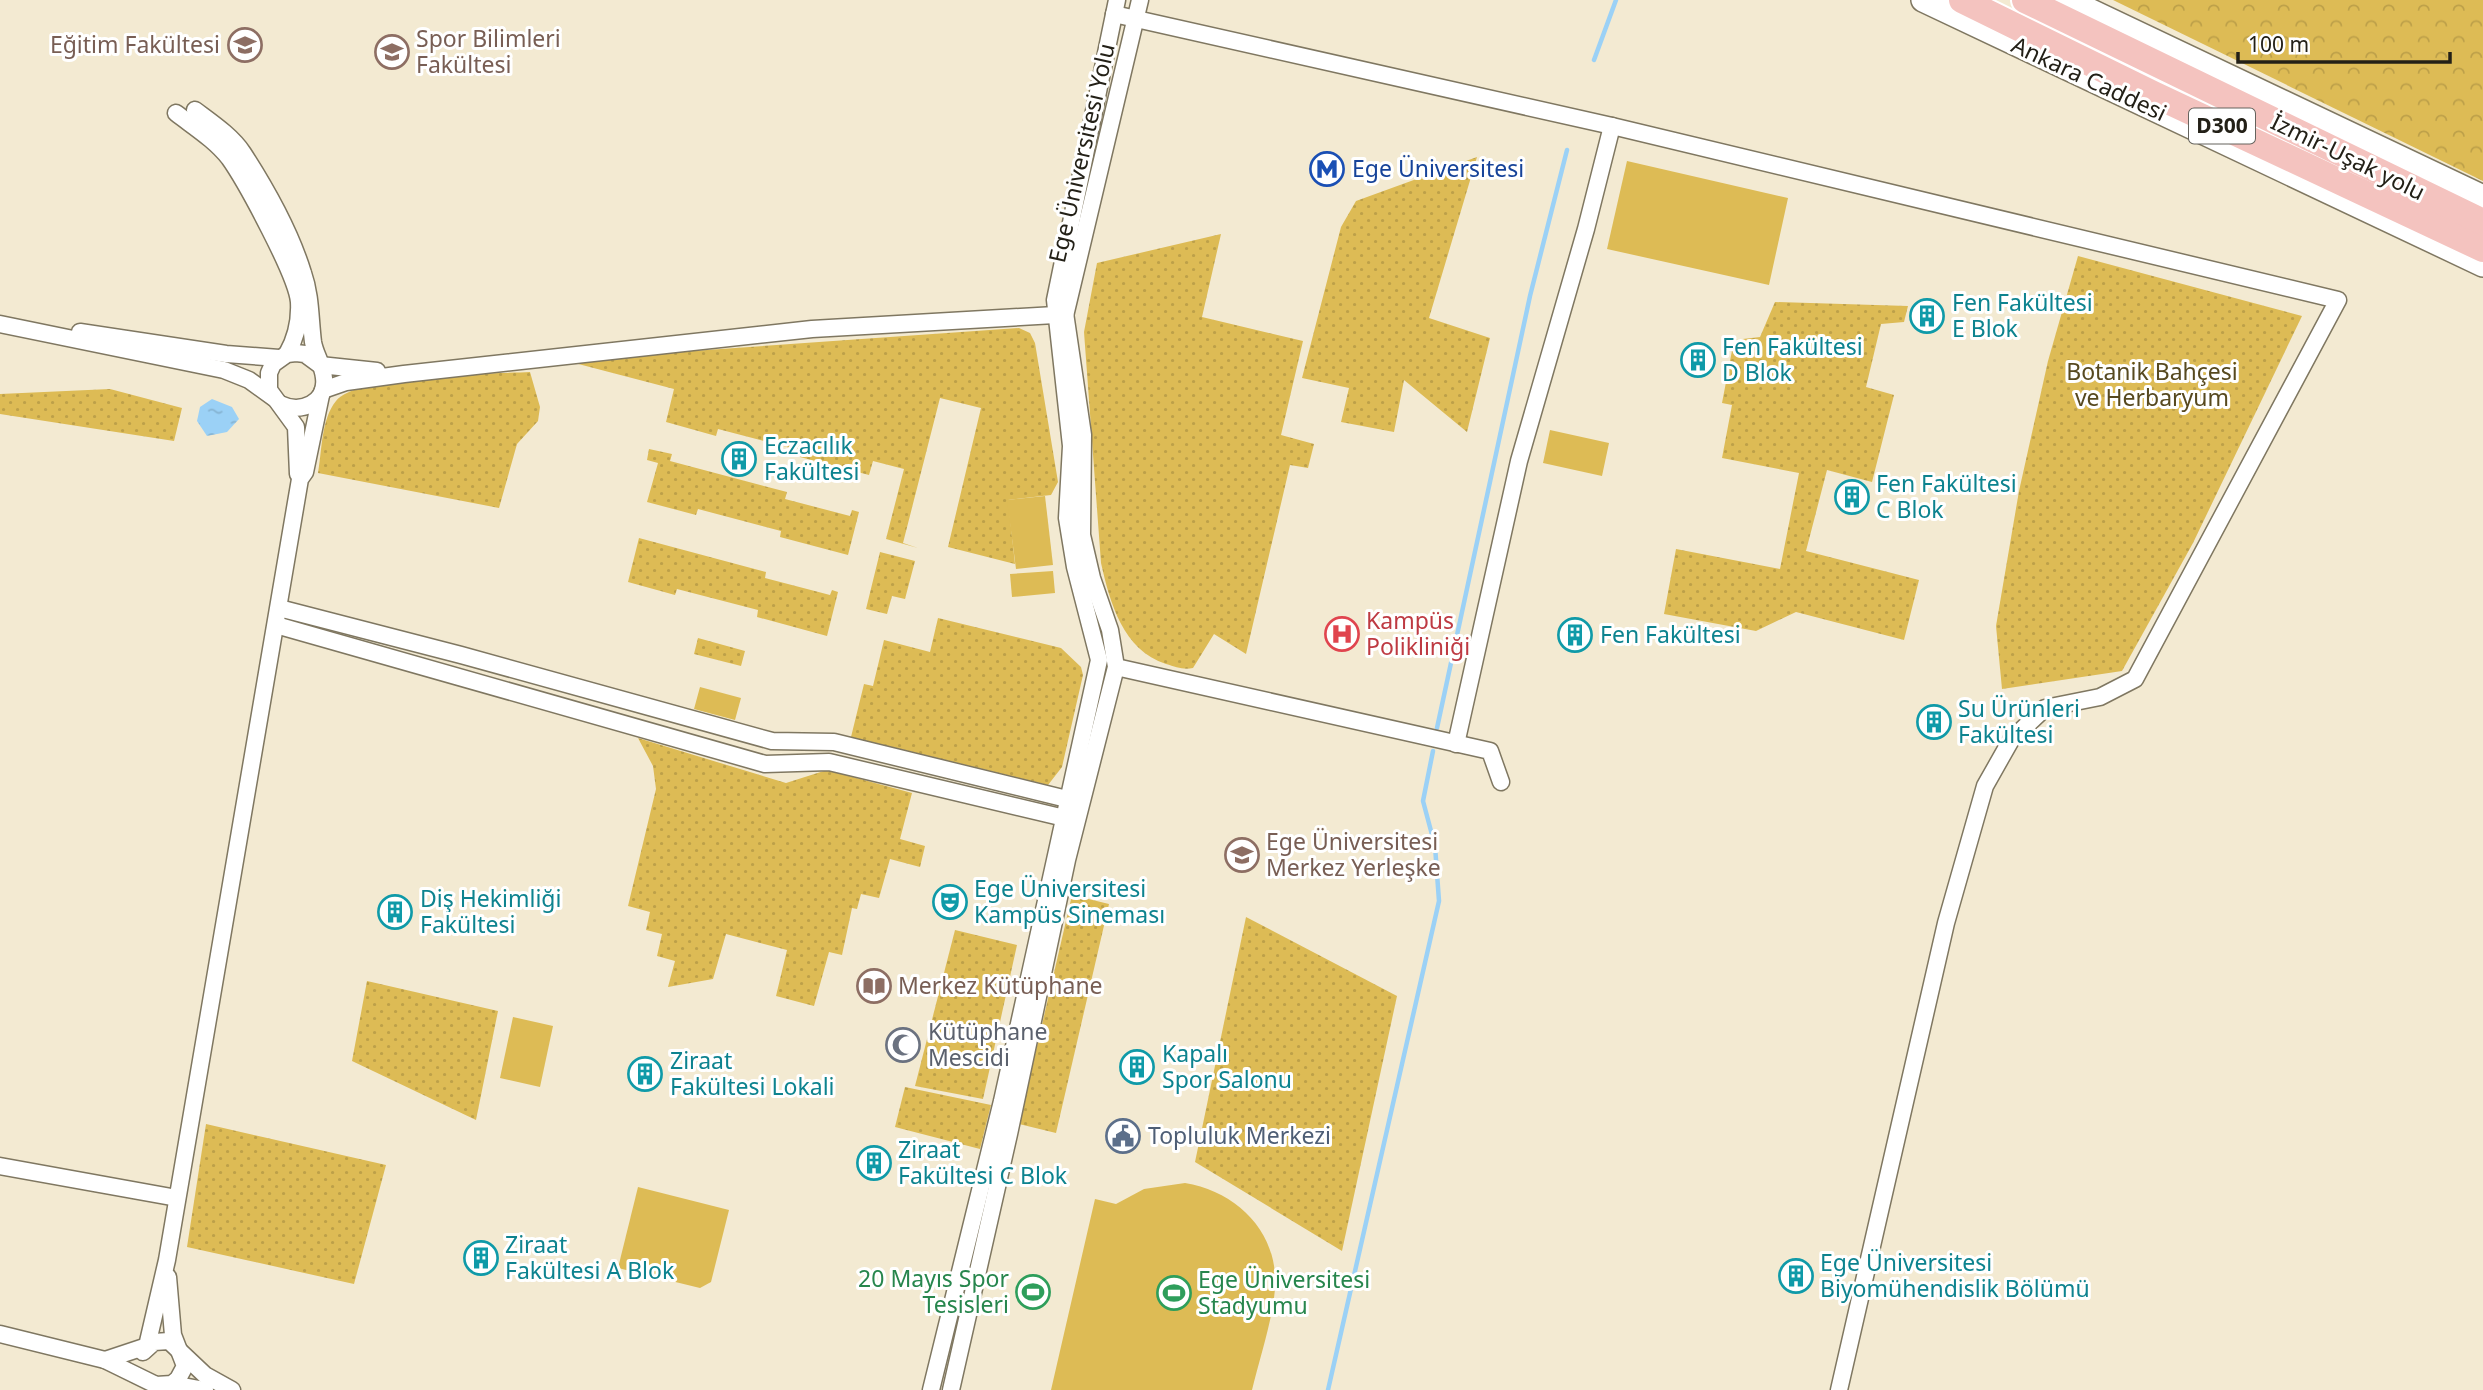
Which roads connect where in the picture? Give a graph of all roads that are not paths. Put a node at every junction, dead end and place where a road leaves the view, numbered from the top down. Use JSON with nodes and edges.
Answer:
{"nodes":[{"id":1,"x":1140,"y":0,"type":"edge"},
{"id":2,"x":1923,"y":0,"type":"edge"},
{"id":3,"x":1962,"y":0,"type":"edge"},
{"id":4,"x":2025,"y":0,"type":"edge"},
{"id":5,"x":2073,"y":3,"type":"edge"},
{"id":6,"x":1116,"y":7,"type":"edge"},
{"id":7,"x":1136,"y":21,"type":"junction"},
{"id":8,"x":2077,"y":73,"type":"junction"},
{"id":9,"x":2185,"y":78,"type":"junction"},
{"id":10,"x":2153,"y":94,"type":"junction"},
{"id":11,"x":195,"y":110,"type":"dead end"},
{"id":12,"x":176,"y":113,"type":"dead end"},
{"id":13,"x":1612,"y":126,"type":"junction"},
{"id":14,"x":2483,"y":197,"type":"edge"},
{"id":15,"x":2483,"y":222,"type":"edge"},
{"id":16,"x":2483,"y":249,"type":"edge"},
{"id":17,"x":2483,"y":265,"type":"edge"},
{"id":18,"x":1060,"y":315,"type":"junction"},
{"id":19,"x":0,"y":316,"type":"edge"},
{"id":20,"x":0,"y":324,"type":"edge"},
{"id":21,"x":41,"y":329,"type":"junction"},
{"id":22,"x":283,"y":356,"type":"junction"},
{"id":23,"x":320,"y":365,"type":"junction"},
{"id":24,"x":404,"y":374,"type":"junction"},
{"id":25,"x":322,"y":393,"type":"junction"},
{"id":26,"x":277,"y":401,"type":"junction"},
{"id":27,"x":300,"y":479,"type":"junction"},
{"id":28,"x":279,"y":608,"type":"junction"},
{"id":29,"x":276,"y":625,"type":"junction"},
{"id":30,"x":461,"y":654,"type":"junction"},
{"id":31,"x":1098,"y":663,"type":"junction"},
{"id":32,"x":1115,"y":667,"type":"junction"},
{"id":33,"x":521,"y":671,"type":"junction"},
{"id":34,"x":455,"y":675,"type":"junction"},
{"id":35,"x":516,"y":692,"type":"junction"},
{"id":36,"x":1456,"y":744,"type":"junction"},
{"id":37,"x":1501,"y":782,"type":"dead end"},
{"id":38,"x":1074,"y":801,"type":"junction"},
{"id":39,"x":1069,"y":819,"type":"junction"},
{"id":40,"x":1002,"y":1132,"type":"junction"},
{"id":41,"x":0,"y":1166,"type":"edge"},
{"id":42,"x":177,"y":1198,"type":"junction"},
{"id":43,"x":167,"y":1260,"type":"junction"},
{"id":44,"x":0,"y":1334,"type":"edge"},
{"id":45,"x":147,"y":1346,"type":"junction"},
{"id":46,"x":183,"y":1354,"type":"junction"},
{"id":47,"x":105,"y":1360,"type":"junction"},
{"id":48,"x":144,"y":1377,"type":"junction"},
{"id":49,"x":172,"y":1384,"type":"junction"},
{"id":50,"x":205,"y":1390,"type":"edge"},
{"id":51,"x":232,"y":1390,"type":"edge"},
{"id":52,"x":931,"y":1390,"type":"edge"},
{"id":53,"x":951,"y":1390,"type":"edge"},
{"id":54,"x":1839,"y":1390,"type":"edge"}],
"edges":[{"from":1,"to":7,"type":"street","name":"Ege Üniversitesi Yolu"},
{"from":2,"to":8,"type":"main road","name":"Ankara Caddesi"},
{"from":3,"to":10,"type":"highway","name":"Ankara Caddesi","number":"D300"},
{"from":4,"to":9,"type":"highway","name":"İzmir-Uşak yolu","number":"D300"},
{"from":5,"to":9,"type":"highway"},
{"from":5,"to":14,"type":"main road"},
{"from":6,"to":7,"type":"street"},
{"from":6,"to":18,"type":"street","name":"Ege Üniversitesi Yolu"},
{"from":7,"to":13,"type":"street"},
{"from":7,"to":18,"type":"street","name":"Ege Üniversitesi Yolu"},
{"from":8,"to":10,"type":"highway"},
{"from":8,"to":17,"type":"main road","name":"Ankara Caddesi"},
{"from":9,"to":15,"type":"highway","name":"İzmir-Uşak yolu","number":"D300"},
{"from":10,"to":16,"type":"highway","name":"Ankara Caddesi","number":"D300"},
{"from":11,"to":23,"type":"street"},
{"from":12,"to":22,"type":"street"},
{"from":13,"to":36,"type":"street"},
{"from":13,"to":54,"type":"street"},
{"from":18,"to":24,"type":"street"},
{"from":18,"to":31,"type":"street"},
{"from":18,"to":32,"type":"street"},
{"from":19,"to":21,"type":"street"},
{"from":20,"to":21,"type":"street"},
{"from":21,"to":22,"type":"street"},
{"from":21,"to":26,"type":"street"},
{"from":22,"to":23,"type":"street"},
{"from":22,"to":26,"type":"street"},
{"from":23,"to":24,"type":"street"},
{"from":23,"to":25,"type":"street"},
{"from":24,"to":25,"type":"street"},
{"from":25,"to":26,"type":"street"},
{"from":25,"to":27,"type":"street"},
{"from":26,"to":27,"type":"street"},
{"from":27,"to":28,"type":"street"},
{"from":28,"to":29,"type":"street"},
{"from":28,"to":30,"type":"street"},
{"from":29,"to":34,"type":"street"},
{"from":29,"to":42,"type":"street"},
{"from":30,"to":33,"type":"street"},
{"from":30,"to":34,"type":"street"},
{"from":31,"to":32,"type":"street"},
{"from":31,"to":38,"type":"street"},
{"from":32,"to":36,"type":"street"},
{"from":32,"to":38,"type":"street"},
{"from":33,"to":35,"type":"street"},
{"from":33,"to":38,"type":"street"},
{"from":34,"to":35,"type":"street"},
{"from":35,"to":39,"type":"street"},
{"from":36,"to":37,"type":"street"},
{"from":38,"to":39,"type":"street"},
{"from":39,"to":40,"type":"street"},
{"from":40,"to":52,"type":"street"},
{"from":40,"to":53,"type":"street"},
{"from":41,"to":42,"type":"street"},
{"from":42,"to":43,"type":"street"},
{"from":43,"to":45,"type":"street"},
{"from":43,"to":46,"type":"street"},
{"from":44,"to":47,"type":"street"},
{"from":45,"to":46,"type":"street"},
{"from":45,"to":47,"type":"street"},
{"from":45,"to":48,"type":"street"},
{"from":46,"to":49,"type":"street"},
{"from":46,"to":51,"type":"street"},
{"from":47,"to":48,"type":"street"},
{"from":48,"to":49,"type":"street"},
{"from":49,"to":50,"type":"street"}]}
